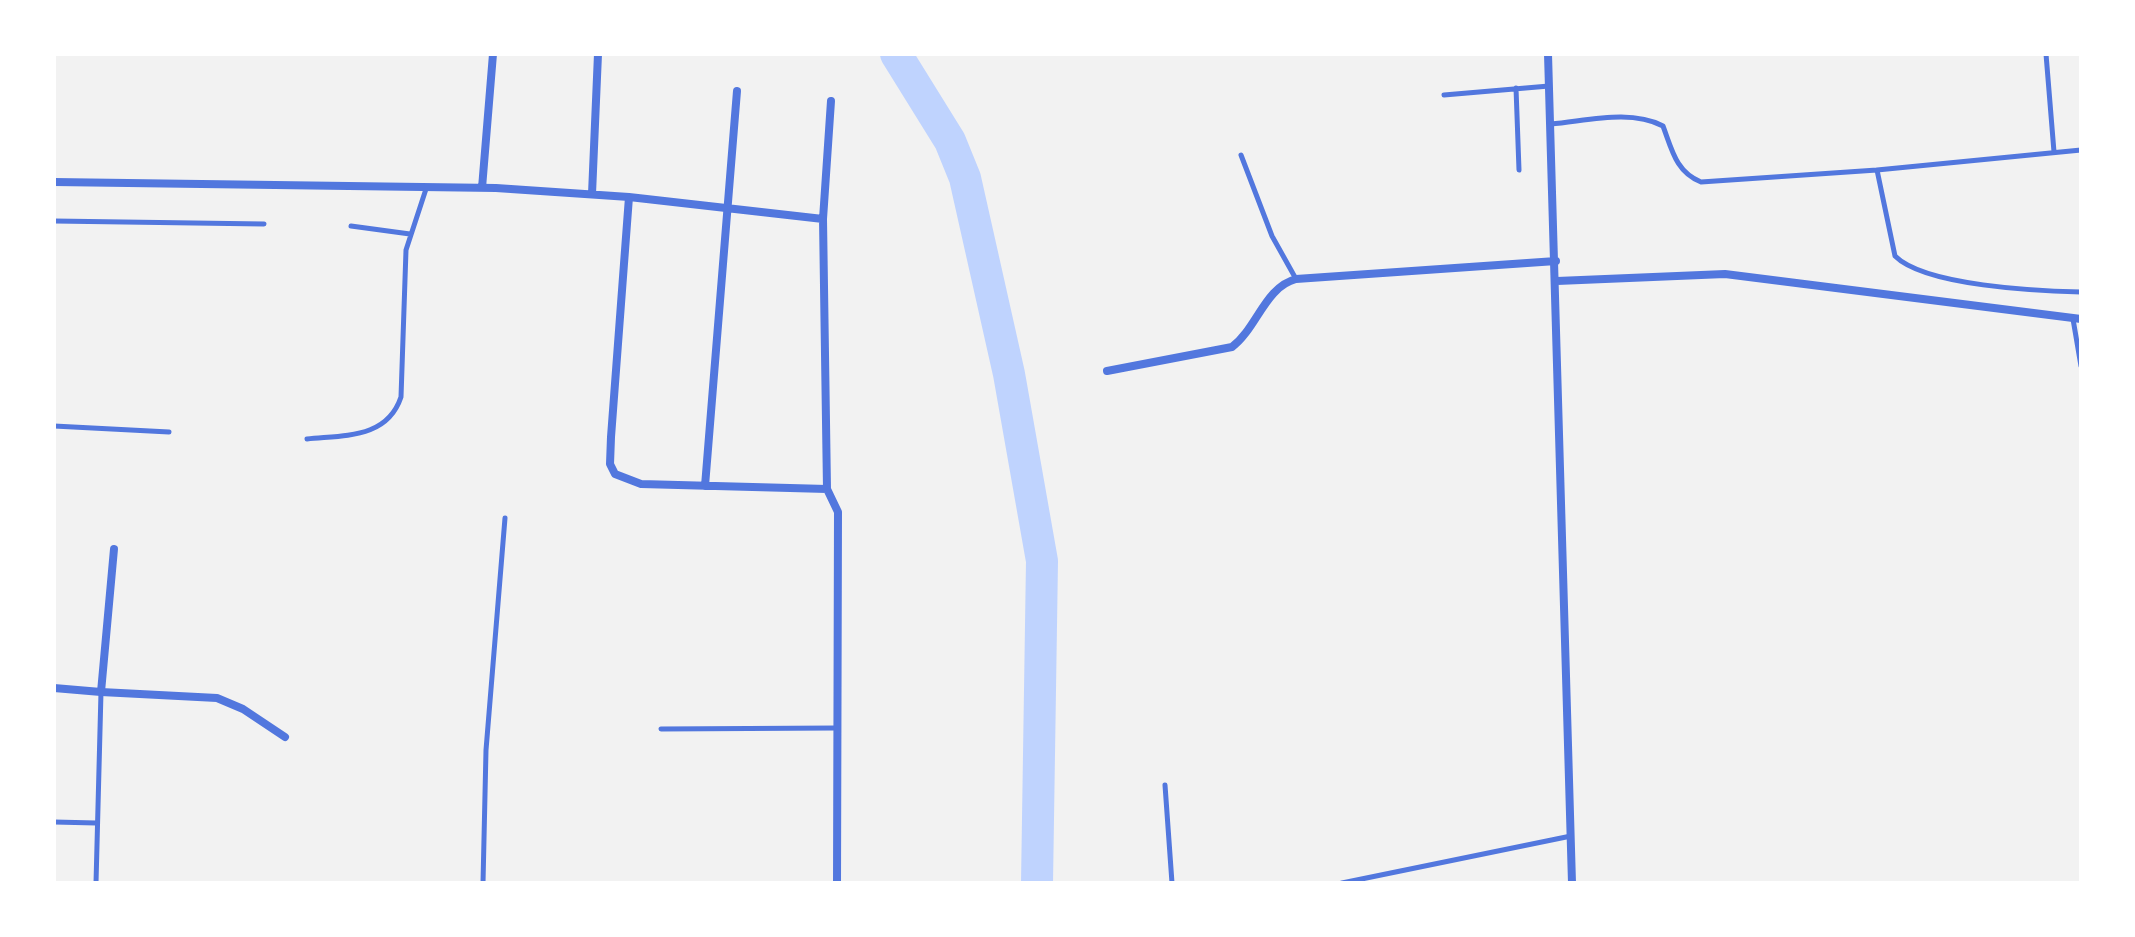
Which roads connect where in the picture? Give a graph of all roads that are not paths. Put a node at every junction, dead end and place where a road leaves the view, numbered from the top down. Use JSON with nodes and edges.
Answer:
{"nodes":[{"id":1,"x":493,"y":54,"type":"edge"},
{"id":2,"x":598,"y":54,"type":"edge"},
{"id":3,"x":1548,"y":54,"type":"edge"},
{"id":4,"x":2046,"y":54,"type":"edge"},
{"id":5,"x":1550,"y":85,"type":"junction"},
{"id":6,"x":1516,"y":88,"type":"junction"},
{"id":7,"x":737,"y":91,"type":"dead end"},
{"id":8,"x":1444,"y":95,"type":"dead end"},
{"id":9,"x":831,"y":101,"type":"dead end"},
{"id":10,"x":1550,"y":124,"type":"junction"},
{"id":11,"x":2081,"y":150,"type":"edge"},
{"id":12,"x":2054,"y":152,"type":"junction"},
{"id":13,"x":1241,"y":155,"type":"dead end"},
{"id":14,"x":1519,"y":170,"type":"dead end"},
{"id":15,"x":1877,"y":170,"type":"junction"},
{"id":16,"x":54,"y":182,"type":"edge"},
{"id":17,"x":482,"y":188,"type":"junction"},
{"id":18,"x":426,"y":189,"type":"junction"},
{"id":19,"x":592,"y":194,"type":"junction"},
{"id":20,"x":629,"y":197,"type":"junction"},
{"id":21,"x":727,"y":206,"type":"junction"},
{"id":22,"x":823,"y":219,"type":"junction"},
{"id":23,"x":54,"y":221,"type":"edge"},
{"id":24,"x":264,"y":224,"type":"dead end"},
{"id":25,"x":351,"y":226,"type":"dead end"},
{"id":26,"x":410,"y":234,"type":"junction"},
{"id":27,"x":1556,"y":261,"type":"junction"},
{"id":28,"x":1296,"y":279,"type":"junction"},
{"id":29,"x":1557,"y":281,"type":"junction"},
{"id":30,"x":2081,"y":292,"type":"edge"},
{"id":31,"x":2077,"y":319,"type":"edge"},
{"id":32,"x":2081,"y":366,"type":"edge"},
{"id":33,"x":1107,"y":371,"type":"dead end"},
{"id":34,"x":54,"y":426,"type":"edge"},
{"id":35,"x":169,"y":432,"type":"dead end"},
{"id":36,"x":307,"y":439,"type":"dead end"},
{"id":37,"x":705,"y":486,"type":"junction"},
{"id":38,"x":827,"y":489,"type":"junction"},
{"id":39,"x":505,"y":518,"type":"dead end"},
{"id":40,"x":114,"y":549,"type":"dead end"},
{"id":41,"x":54,"y":688,"type":"edge"},
{"id":42,"x":101,"y":692,"type":"junction"},
{"id":43,"x":838,"y":728,"type":"junction"},
{"id":44,"x":661,"y":729,"type":"dead end"},
{"id":45,"x":285,"y":737,"type":"dead end"},
{"id":46,"x":1165,"y":785,"type":"dead end"},
{"id":47,"x":54,"y":822,"type":"edge"},
{"id":48,"x":96,"y":823,"type":"junction"},
{"id":49,"x":1571,"y":836,"type":"junction"},
{"id":50,"x":96,"y":883,"type":"edge"},
{"id":51,"x":483,"y":883,"type":"edge"},
{"id":52,"x":837,"y":883,"type":"edge"},
{"id":53,"x":1172,"y":883,"type":"edge"},
{"id":54,"x":1342,"y":883,"type":"edge"},
{"id":55,"x":1572,"y":883,"type":"edge"}],
"edges":[{"from":1,"to":17,"type":"street"},
{"from":2,"to":19,"type":"street"},
{"from":3,"to":5,"type":"street"},
{"from":4,"to":12,"type":"lane"},
{"from":5,"to":6,"type":"lane"},
{"from":5,"to":10,"type":"street"},
{"from":6,"to":8,"type":"lane"},
{"from":6,"to":14,"type":"lane"},
{"from":7,"to":21,"type":"street"},
{"from":9,"to":22,"type":"street"},
{"from":10,"to":15,"type":"lane"},
{"from":10,"to":27,"type":"street"},
{"from":11,"to":12,"type":"lane"},
{"from":12,"to":15,"type":"lane"},
{"from":13,"to":28,"type":"lane"},
{"from":15,"to":30,"type":"lane"},
{"from":16,"to":18,"type":"street"},
{"from":17,"to":18,"type":"street"},
{"from":17,"to":19,"type":"street"},
{"from":18,"to":26,"type":"lane"},
{"from":19,"to":20,"type":"street"},
{"from":20,"to":21,"type":"street"},
{"from":20,"to":37,"type":"street"},
{"from":21,"to":22,"type":"street"},
{"from":21,"to":37,"type":"street"},
{"from":22,"to":38,"type":"street"},
{"from":23,"to":24,"type":"lane"},
{"from":25,"to":26,"type":"lane"},
{"from":26,"to":36,"type":"lane"},
{"from":27,"to":28,"type":"street"},
{"from":27,"to":29,"type":"street"},
{"from":28,"to":33,"type":"street"},
{"from":29,"to":31,"type":"street"},
{"from":29,"to":49,"type":"street"},
{"from":31,"to":32,"type":"lane"},
{"from":34,"to":35,"type":"lane"},
{"from":37,"to":38,"type":"street"},
{"from":38,"to":43,"type":"street"},
{"from":39,"to":51,"type":"lane"},
{"from":40,"to":42,"type":"street"},
{"from":41,"to":42,"type":"street"},
{"from":42,"to":45,"type":"street"},
{"from":42,"to":48,"type":"lane"},
{"from":43,"to":44,"type":"lane"},
{"from":43,"to":52,"type":"street"},
{"from":46,"to":53,"type":"lane"},
{"from":47,"to":48,"type":"lane"},
{"from":48,"to":50,"type":"lane"},
{"from":49,"to":54,"type":"lane"},
{"from":49,"to":55,"type":"street"}]}
